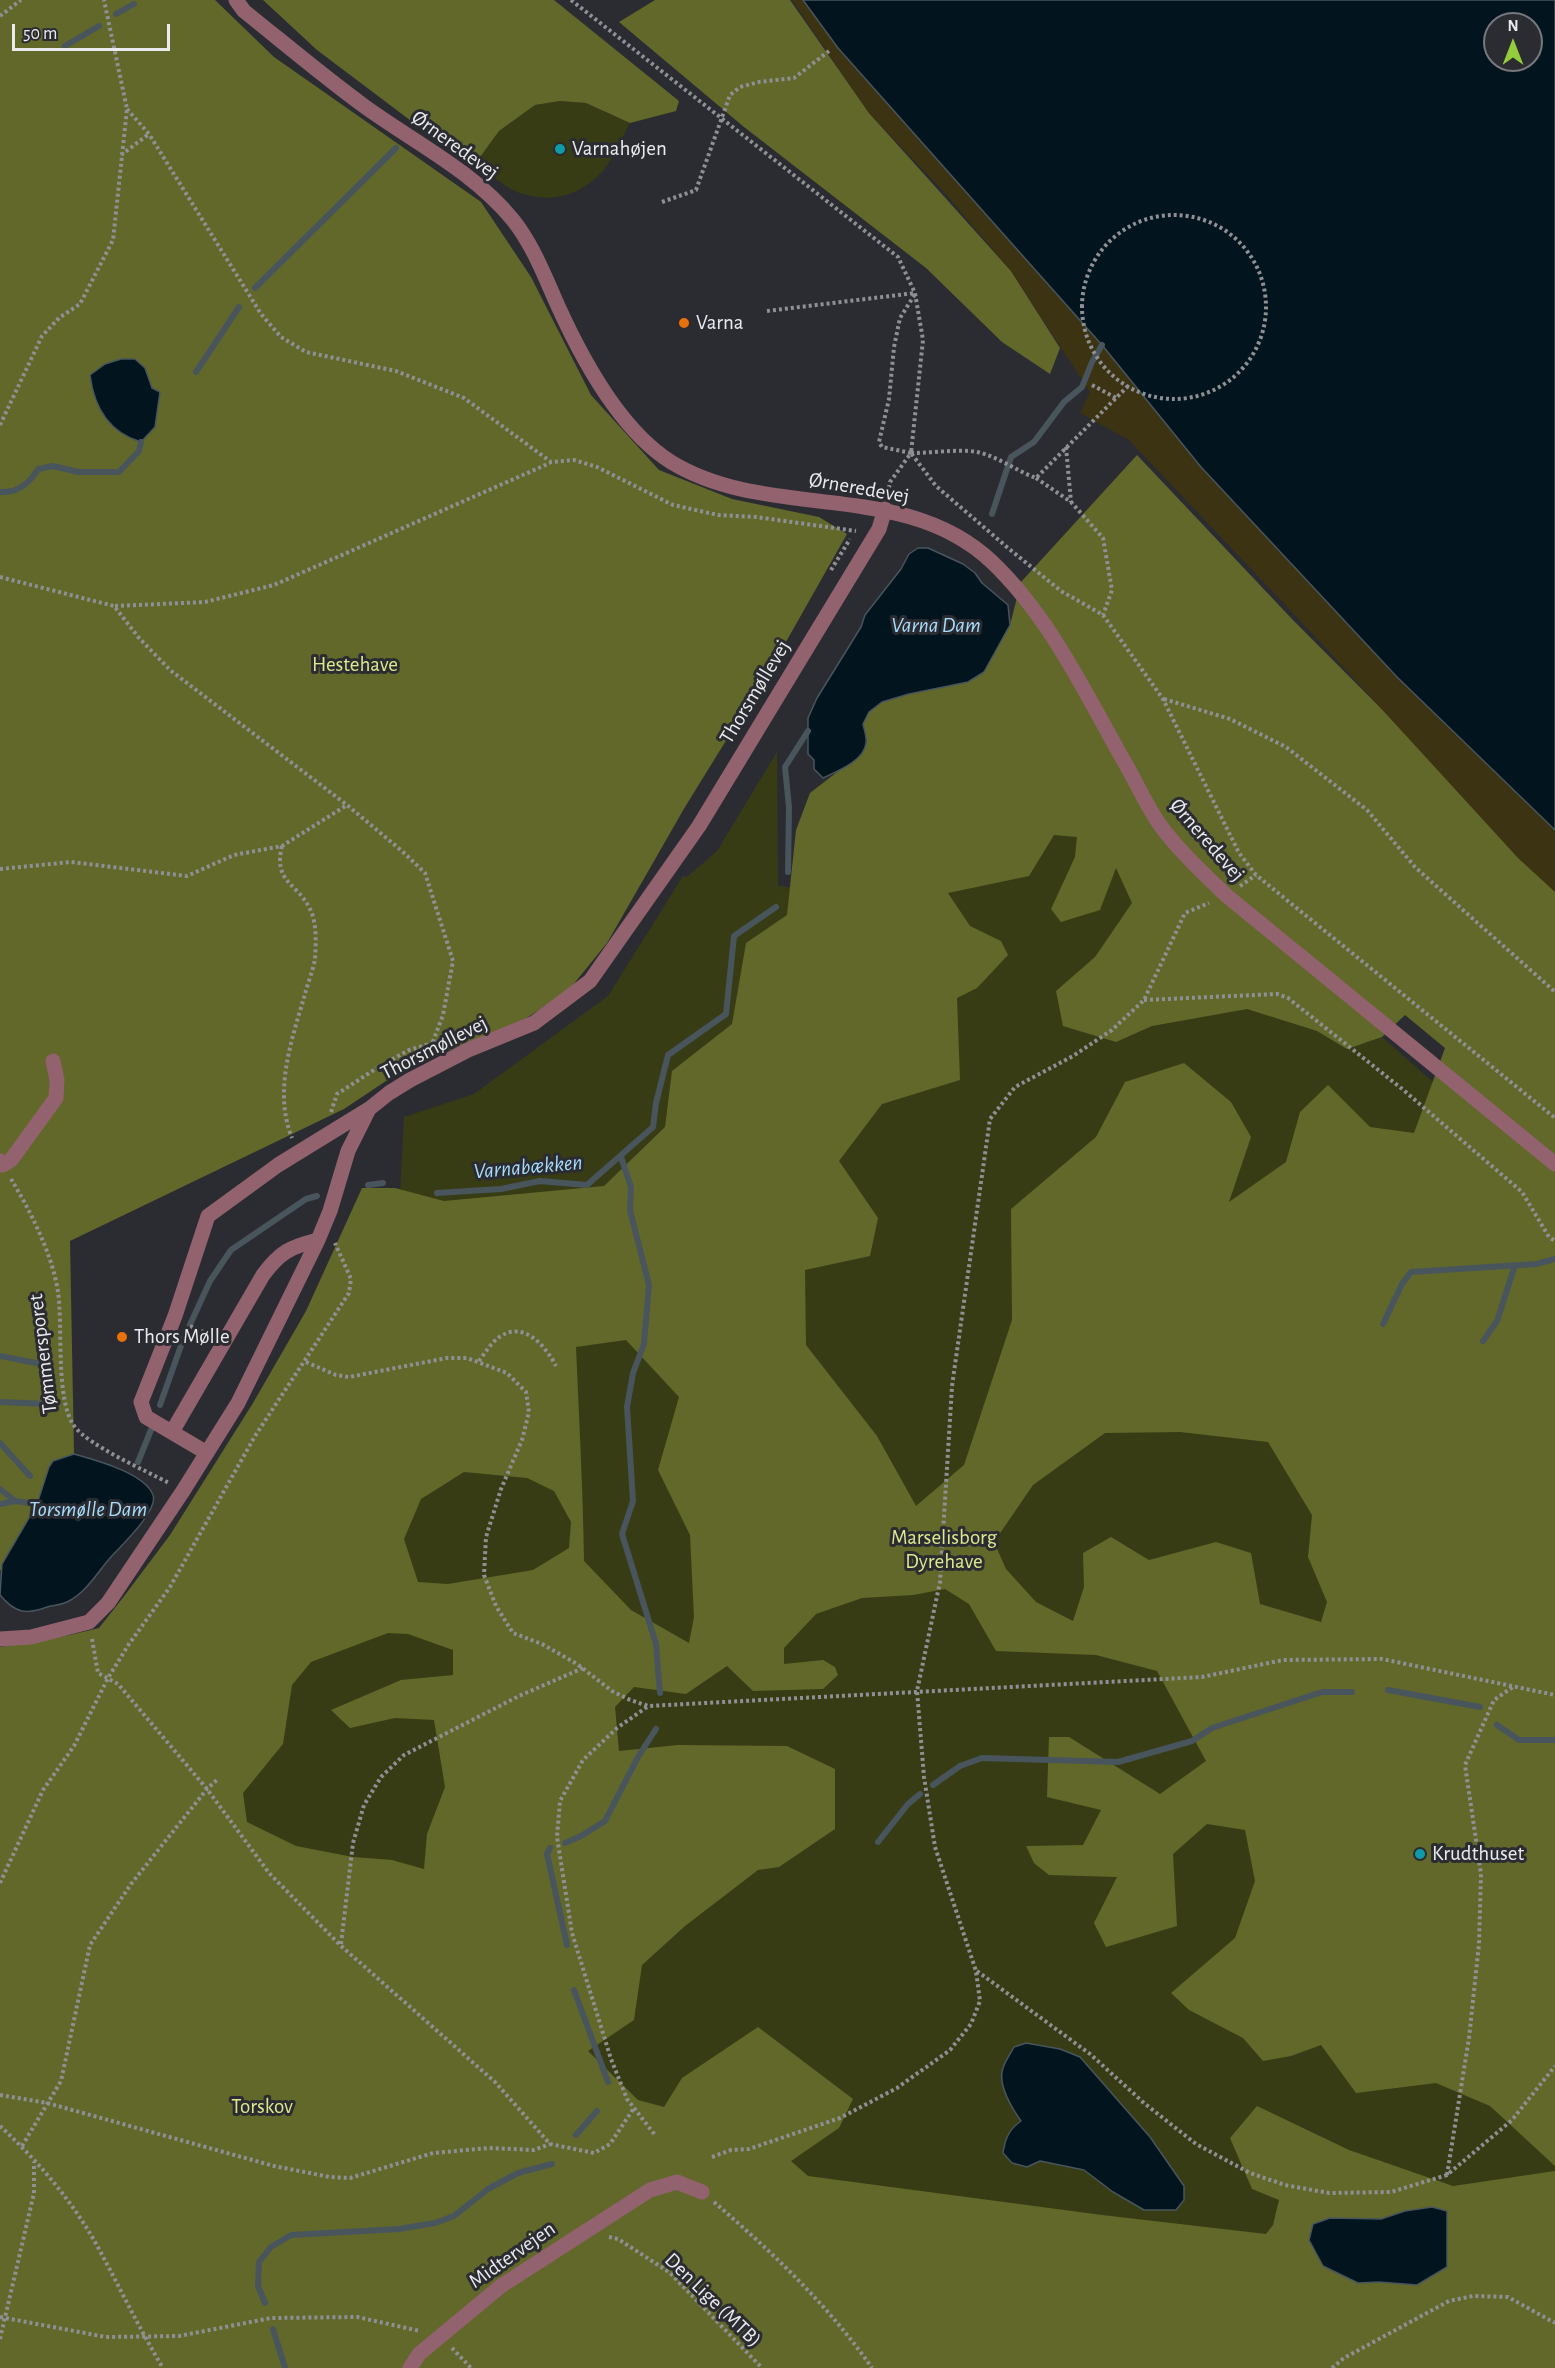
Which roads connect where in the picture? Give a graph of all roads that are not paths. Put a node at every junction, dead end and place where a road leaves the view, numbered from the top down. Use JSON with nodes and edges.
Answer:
{"nodes":[{"id":1,"x":236,"y":0,"type":"edge"},
{"id":2,"x":885,"y":509,"type":"junction"},
{"id":3,"x":53,"y":1061,"type":"dead end"},
{"id":4,"x":369,"y":1109,"type":"junction"},
{"id":5,"x":1,"y":1163,"type":"edge"},
{"id":6,"x":1555,"y":1164,"type":"edge"},
{"id":7,"x":318,"y":1240,"type":"junction"},
{"id":8,"x":172,"y":1432,"type":"junction"},
{"id":9,"x":207,"y":1453,"type":"junction"},
{"id":10,"x":0,"y":1640,"type":"edge"},
{"id":11,"x":702,"y":2192,"type":"road end"},
{"id":12,"x":410,"y":2368,"type":"edge"}],
"edges":[{"from":1,"to":2,"type":"street","name":"Ørneredevej"},
{"from":2,"to":4,"type":"street","name":"Thorsmøllevej"},
{"from":2,"to":6,"type":"street","name":"Ørneredevej"},
{"from":3,"to":5,"type":"street"},
{"from":4,"to":7,"type":"street","name":"Thorsmøllevej"},
{"from":4,"to":8,"type":"street"},
{"from":7,"to":8,"type":"street"},
{"from":7,"to":9,"type":"street","name":"Thorsmøllevej"},
{"from":8,"to":9,"type":"street"},
{"from":9,"to":10,"type":"street","name":"Thorsmøllevej"},
{"from":11,"to":12,"type":"street","name":"Midtervejen"}]}
